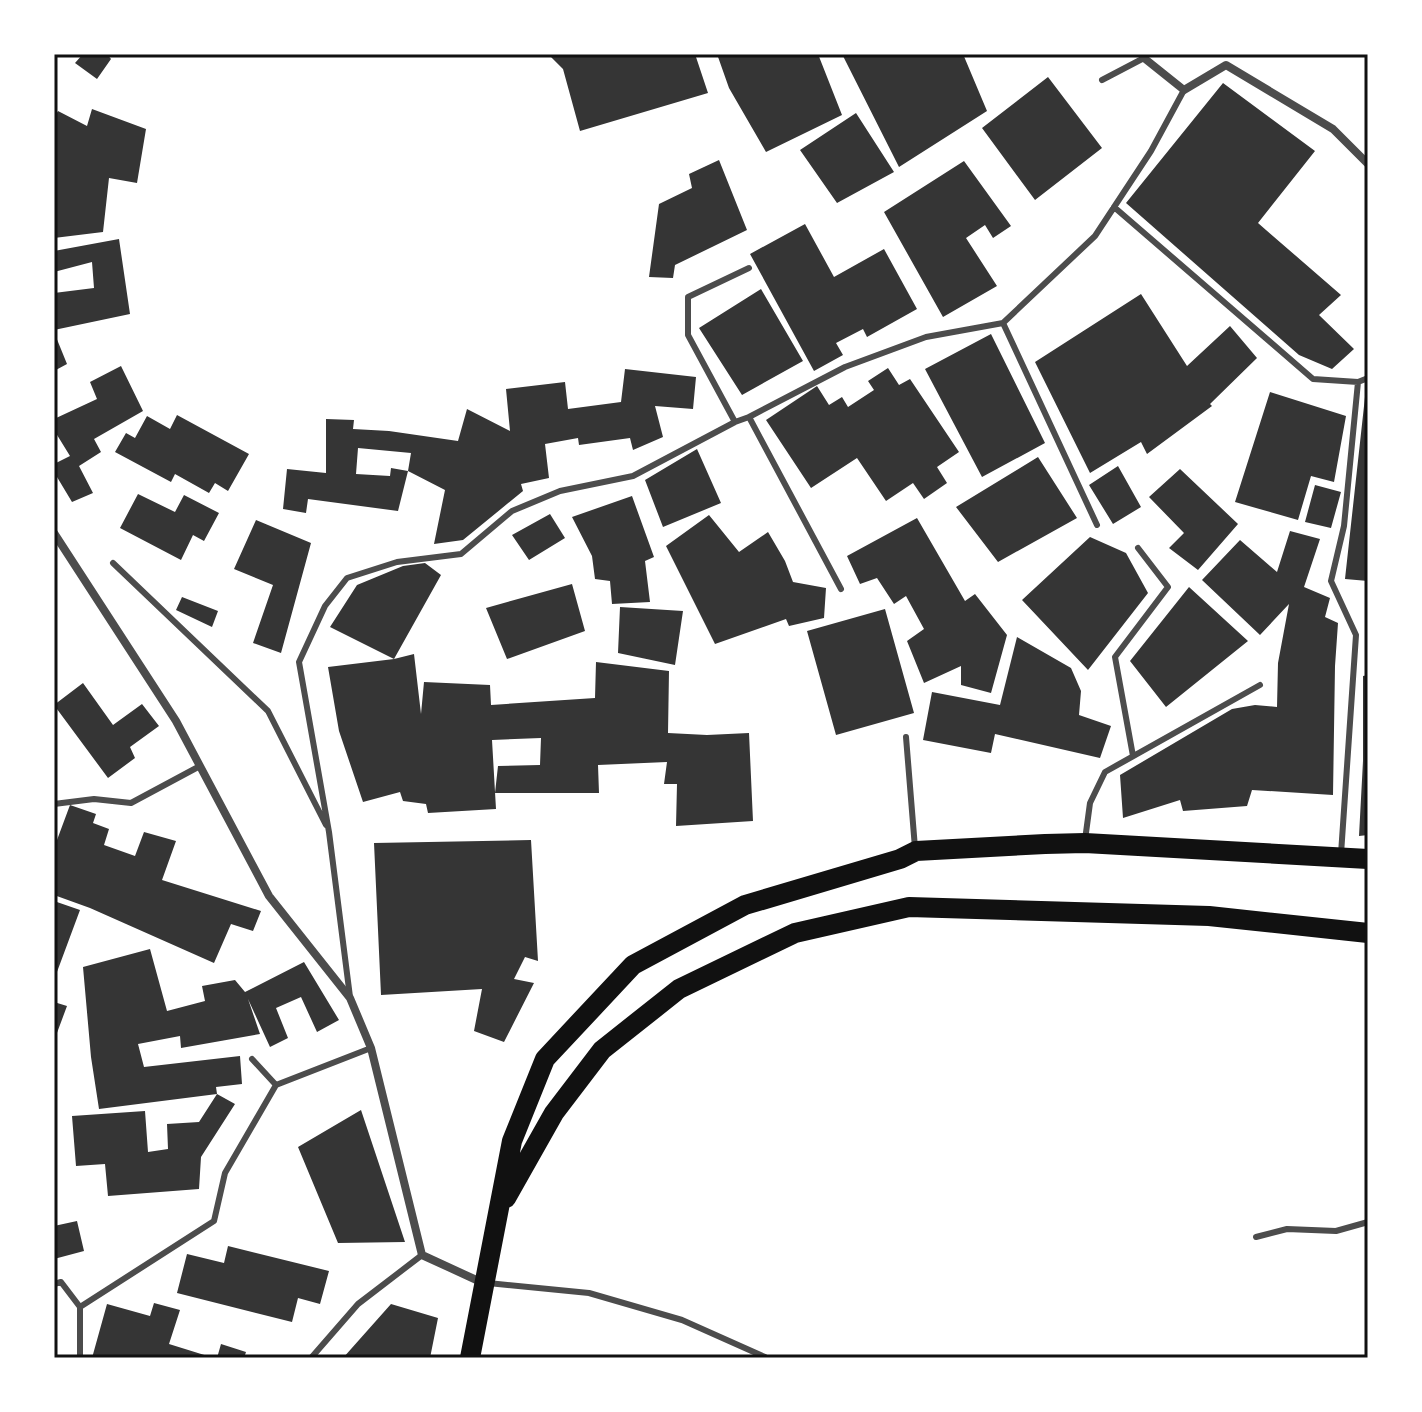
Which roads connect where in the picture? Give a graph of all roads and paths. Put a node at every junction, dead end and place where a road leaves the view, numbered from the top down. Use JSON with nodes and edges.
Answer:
{"nodes":[{"id":1,"x":1143,"y":56,"type":"edge"},
{"id":2,"x":1102,"y":80,"type":"dead end"},
{"id":3,"x":1184,"y":90,"type":"junction"},
{"id":4,"x":1368,"y":164,"type":"edge"},
{"id":5,"x":1114,"y":207,"type":"junction"},
{"id":6,"x":749,"y":268,"type":"dead end"},
{"id":7,"x":1003,"y":323,"type":"junction"},
{"id":8,"x":1368,"y":378,"type":"edge"},
{"id":9,"x":1358,"y":382,"type":"junction"},
{"id":10,"x":749,"y":417,"type":"junction"},
{"id":11,"x":735,"y":422,"type":"junction"},
{"id":12,"x":1097,"y":525,"type":"dead end"},
{"id":13,"x":54,"y":533,"type":"edge"},
{"id":14,"x":1138,"y":548,"type":"dead end"},
{"id":15,"x":113,"y":563,"type":"dead end"},
{"id":16,"x":841,"y":589,"type":"dead end"},
{"id":17,"x":1260,"y":685,"type":"dead end"},
{"id":18,"x":906,"y":737,"type":"dead end"},
{"id":19,"x":1133,"y":756,"type":"junction"},
{"id":20,"x":200,"y":766,"type":"junction"},
{"id":21,"x":54,"y":804,"type":"edge"},
{"id":22,"x":329,"y":832,"type":"junction"},
{"id":23,"x":1085,"y":843,"type":"junction"},
{"id":24,"x":916,"y":851,"type":"junction"},
{"id":25,"x":1341,"y":857,"type":"junction"},
{"id":26,"x":1368,"y":859,"type":"edge"},
{"id":27,"x":1368,"y":933,"type":"edge"},
{"id":28,"x":350,"y":998,"type":"junction"},
{"id":29,"x":371,"y":1048,"type":"junction"},
{"id":30,"x":252,"y":1059,"type":"dead end"},
{"id":31,"x":276,"y":1085,"type":"junction"},
{"id":32,"x":496,"y":1216,"type":"junction"},
{"id":33,"x":1368,"y":1222,"type":"edge"},
{"id":34,"x":1256,"y":1237,"type":"dead end"},
{"id":35,"x":422,"y":1255,"type":"junction"},
{"id":36,"x":483,"y":1283,"type":"junction"},
{"id":37,"x":54,"y":1284,"type":"edge"},
{"id":38,"x":80,"y":1307,"type":"junction"},
{"id":39,"x":765,"y":1357,"type":"edge"},
{"id":40,"x":80,"y":1358,"type":"edge"},
{"id":41,"x":311,"y":1358,"type":"edge"},
{"id":42,"x":470,"y":1358,"type":"edge"}],
"edges":[{"from":1,"to":2,"type":"lane"},
{"from":1,"to":3,"type":"street"},
{"from":3,"to":4,"type":"street"},
{"from":3,"to":5,"type":"lane"},
{"from":5,"to":7,"type":"lane"},
{"from":5,"to":9,"type":"lane"},
{"from":6,"to":11,"type":"lane"},
{"from":7,"to":10,"type":"lane"},
{"from":7,"to":12,"type":"lane"},
{"from":8,"to":9,"type":"lane"},
{"from":9,"to":25,"type":"lane"},
{"from":10,"to":11,"type":"lane"},
{"from":10,"to":16,"type":"lane"},
{"from":11,"to":22,"type":"lane"},
{"from":13,"to":20,"type":"street"},
{"from":14,"to":19,"type":"lane"},
{"from":15,"to":22,"type":"lane"},
{"from":17,"to":19,"type":"lane"},
{"from":18,"to":24,"type":"lane"},
{"from":19,"to":23,"type":"lane"},
{"from":20,"to":21,"type":"lane"},
{"from":20,"to":28,"type":"street"},
{"from":22,"to":28,"type":"lane"},
{"from":23,"to":24,"type":"main road"},
{"from":23,"to":25,"type":"main road"},
{"from":24,"to":32,"type":"main road"},
{"from":25,"to":26,"type":"main road"},
{"from":27,"to":32,"type":"main road"},
{"from":28,"to":29,"type":"street"},
{"from":29,"to":31,"type":"lane"},
{"from":29,"to":35,"type":"street"},
{"from":30,"to":31,"type":"lane"},
{"from":31,"to":38,"type":"lane"},
{"from":32,"to":36,"type":"main road"},
{"from":33,"to":34,"type":"lane"},
{"from":35,"to":36,"type":"street"},
{"from":35,"to":41,"type":"lane"},
{"from":36,"to":39,"type":"lane"},
{"from":36,"to":42,"type":"main road"},
{"from":37,"to":38,"type":"lane"},
{"from":38,"to":40,"type":"lane"}]}
